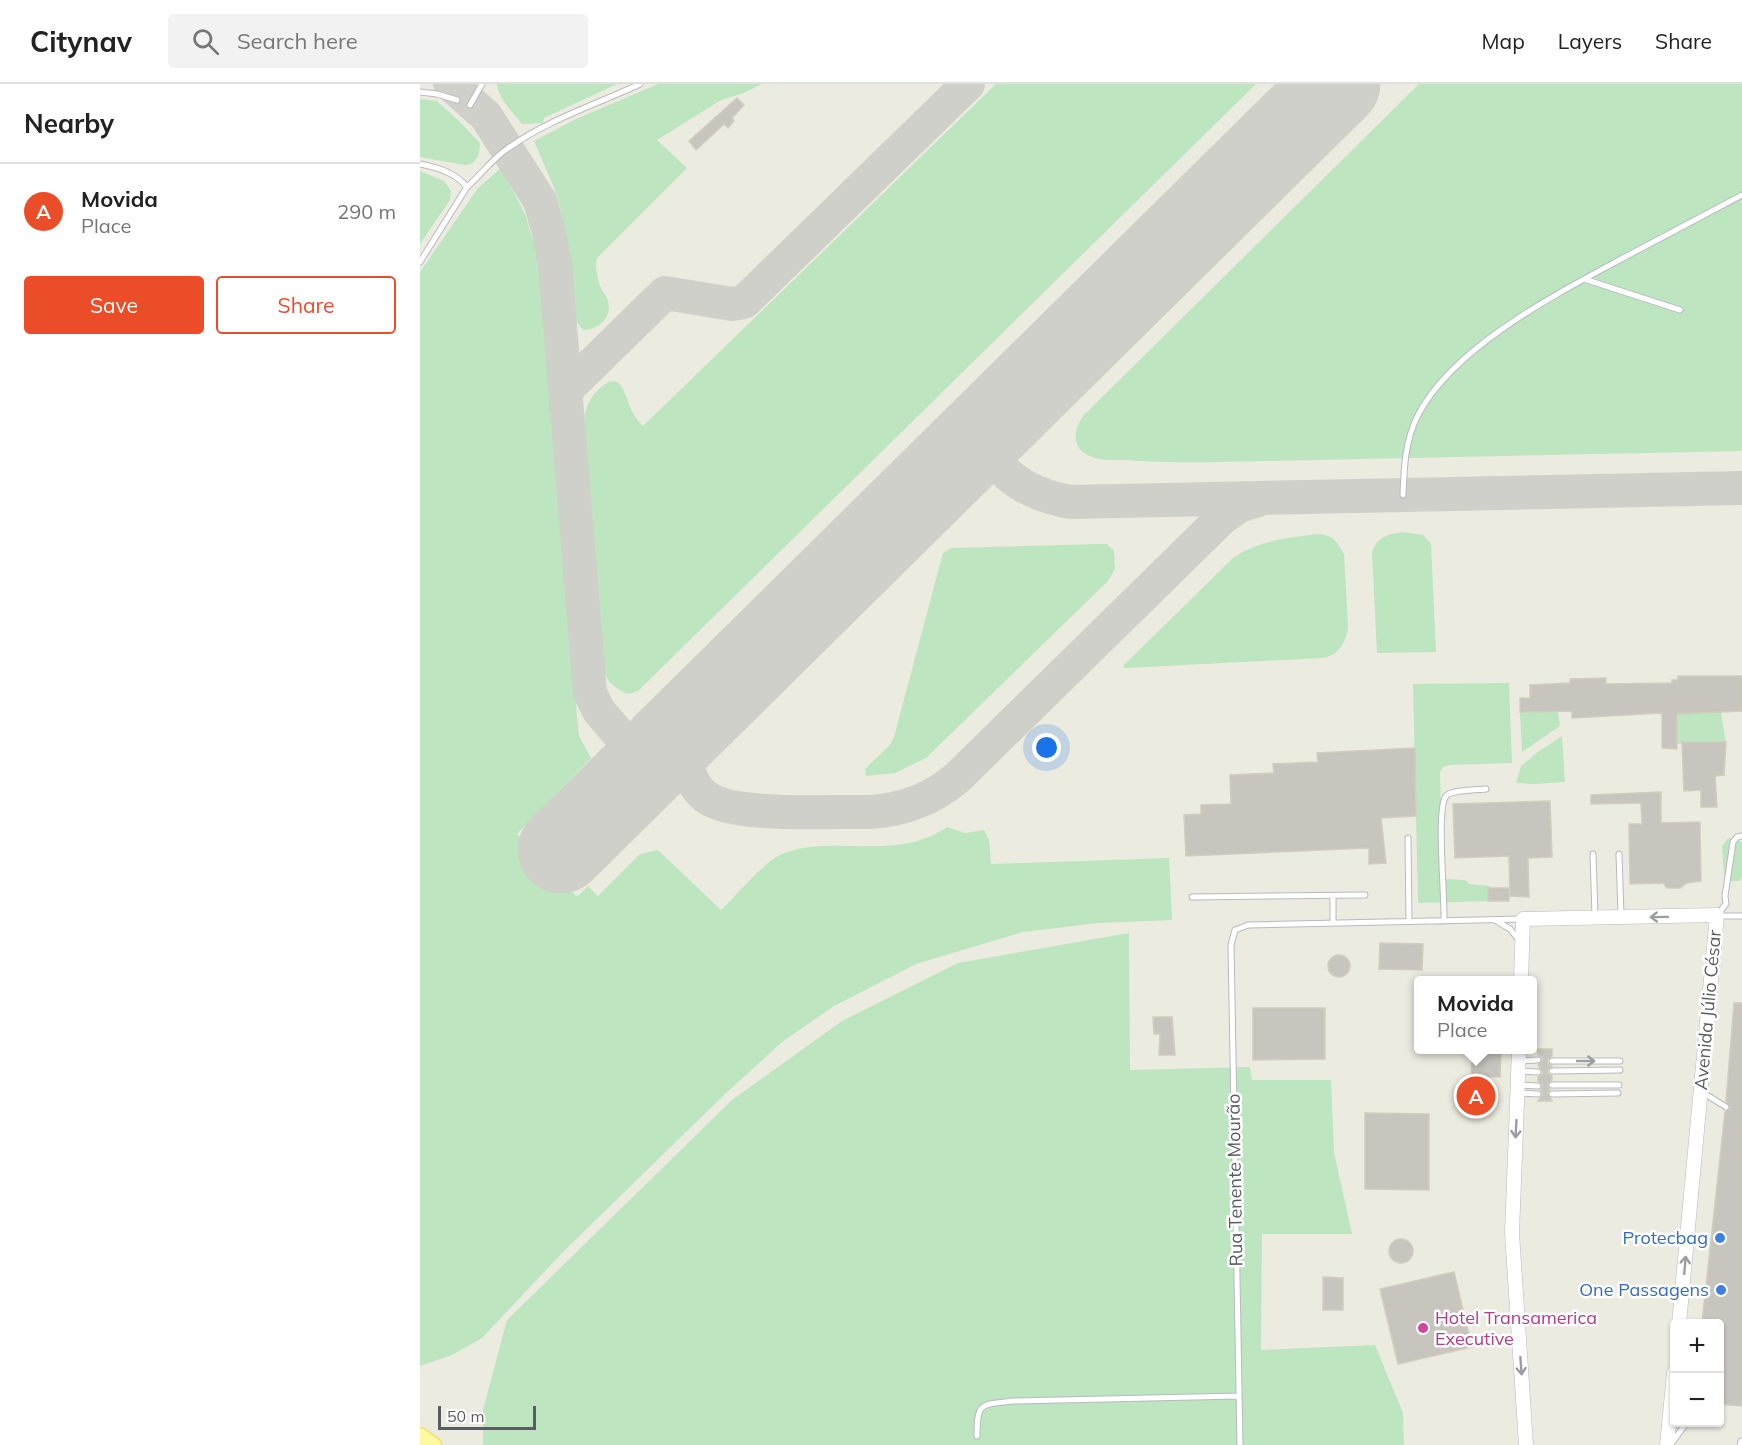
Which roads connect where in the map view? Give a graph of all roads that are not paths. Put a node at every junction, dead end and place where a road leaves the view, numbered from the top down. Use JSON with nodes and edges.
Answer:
{"nodes":[{"id":1,"x":482,"y":84,"type":"edge"},
{"id":2,"x":640,"y":84,"type":"edge"},
{"id":3,"x":420,"y":92,"type":"edge"},
{"id":4,"x":457,"y":100,"type":"dead end"},
{"id":5,"x":470,"y":105,"type":"dead end"},
{"id":6,"x":420,"y":164,"type":"edge"},
{"id":7,"x":466,"y":187,"type":"junction"},
{"id":8,"x":1742,"y":195,"type":"edge"},
{"id":9,"x":420,"y":262,"type":"edge"},
{"id":10,"x":1584,"y":279,"type":"junction"},
{"id":11,"x":1680,"y":310,"type":"dead end"},
{"id":12,"x":1403,"y":495,"type":"dead end"},
{"id":13,"x":1486,"y":789,"type":"dead end"},
{"id":14,"x":1742,"y":836,"type":"edge"},
{"id":15,"x":1408,"y":838,"type":"dead end"},
{"id":16,"x":1593,"y":854,"type":"dead end"},
{"id":17,"x":1619,"y":854,"type":"dead end"},
{"id":18,"x":1365,"y":895,"type":"dead end"},
{"id":19,"x":1333,"y":896,"type":"junction"},
{"id":20,"x":1192,"y":897,"type":"dead end"},
{"id":21,"x":1717,"y":915,"type":"junction"},
{"id":22,"x":1742,"y":916,"type":"edge"},
{"id":23,"x":1622,"y":917,"type":"junction"},
{"id":24,"x":1595,"y":918,"type":"junction"},
{"id":25,"x":1493,"y":919,"type":"junction"},
{"id":26,"x":1523,"y":919,"type":"junction"},
{"id":27,"x":1409,"y":921,"type":"junction"},
{"id":28,"x":1444,"y":921,"type":"junction"},
{"id":29,"x":1333,"y":923,"type":"junction"},
{"id":30,"x":1522,"y":947,"type":"junction"},
{"id":31,"x":1521,"y":976,"type":"edge"},
{"id":32,"x":1538,"y":1060,"type":"dead end"},
{"id":33,"x":1552,"y":1061,"type":"dead end"},
{"id":34,"x":1620,"y":1061,"type":"dead end"},
{"id":35,"x":1620,"y":1070,"type":"dead end"},
{"id":36,"x":1552,"y":1071,"type":"dead end"},
{"id":37,"x":1519,"y":1072,"type":"edge"},
{"id":38,"x":1538,"y":1072,"type":"dead end"},
{"id":39,"x":1552,"y":1085,"type":"dead end"},
{"id":40,"x":1619,"y":1085,"type":"dead end"},
{"id":41,"x":1538,"y":1086,"type":"dead end"},
{"id":42,"x":1701,"y":1091,"type":"junction"},
{"id":43,"x":1618,"y":1093,"type":"dead end"},
{"id":44,"x":1538,"y":1094,"type":"dead end"},
{"id":45,"x":1552,"y":1094,"type":"dead end"},
{"id":46,"x":1725,"y":1107,"type":"dead end"},
{"id":47,"x":1679,"y":1319,"type":"edge"},
{"id":48,"x":1238,"y":1396,"type":"junction"},
{"id":49,"x":1670,"y":1427,"type":"edge"},
{"id":50,"x":1683,"y":1427,"type":"edge"},
{"id":51,"x":420,"y":1436,"type":"edge"},
{"id":52,"x":977,"y":1436,"type":"dead end"},
{"id":53,"x":433,"y":1445,"type":"edge"},
{"id":54,"x":1240,"y":1445,"type":"edge"},
{"id":55,"x":1526,"y":1445,"type":"edge"},
{"id":56,"x":1669,"y":1445,"type":"edge"}],
"edges":[{"from":1,"to":5,"type":"lane"},
{"from":2,"to":7,"type":"lane"},
{"from":3,"to":4,"type":"lane"},
{"from":6,"to":7,"type":"lane"},
{"from":7,"to":9,"type":"lane"},
{"from":8,"to":10,"type":"lane"},
{"from":10,"to":11,"type":"lane"},
{"from":10,"to":12,"type":"lane"},
{"from":13,"to":28,"type":"lane"},
{"from":14,"to":21,"type":"lane"},
{"from":15,"to":27,"type":"lane"},
{"from":16,"to":24,"type":"lane"},
{"from":17,"to":23,"type":"lane"},
{"from":18,"to":19,"type":"lane"},
{"from":19,"to":20,"type":"lane"},
{"from":19,"to":29,"type":"lane"},
{"from":21,"to":22,"type":"lane"},
{"from":21,"to":23,"type":"street","name":"Avenida Júlio César","one_way":true},
{"from":21,"to":42,"type":"street","name":"Avenida Júlio César"},
{"from":23,"to":24,"type":"street","name":"Avenida Júlio César"},
{"from":24,"to":26,"type":"street","name":"Avenida Júlio César"},
{"from":25,"to":26,"type":"lane"},
{"from":25,"to":28,"type":"lane"},
{"from":25,"to":30,"type":"lane"},
{"from":26,"to":30,"type":"street"},
{"from":27,"to":28,"type":"lane"},
{"from":27,"to":29,"type":"lane"},
{"from":29,"to":48,"type":"lane","name":"Rua Tenente Mourão"},
{"from":30,"to":31,"type":"street"},
{"from":32,"to":37,"type":"lane"},
{"from":33,"to":34,"type":"lane","one_way":true},
{"from":35,"to":36,"type":"lane"},
{"from":37,"to":38,"type":"lane"},
{"from":37,"to":41,"type":"lane"},
{"from":37,"to":44,"type":"lane"},
{"from":37,"to":55,"type":"street","one_way":true},
{"from":39,"to":40,"type":"lane"},
{"from":42,"to":46,"type":"lane"},
{"from":47,"to":42,"type":"street","name":"Avenida Júlio César","one_way":true},
{"from":43,"to":45,"type":"lane"},
{"from":48,"to":52,"type":"lane"},
{"from":48,"to":54,"type":"lane","name":"Rua Tenente Mourão"},
{"from":49,"to":56,"type":"street"},
{"from":50,"to":56,"type":"lane"},
{"from":51,"to":53,"type":"main road"}]}
